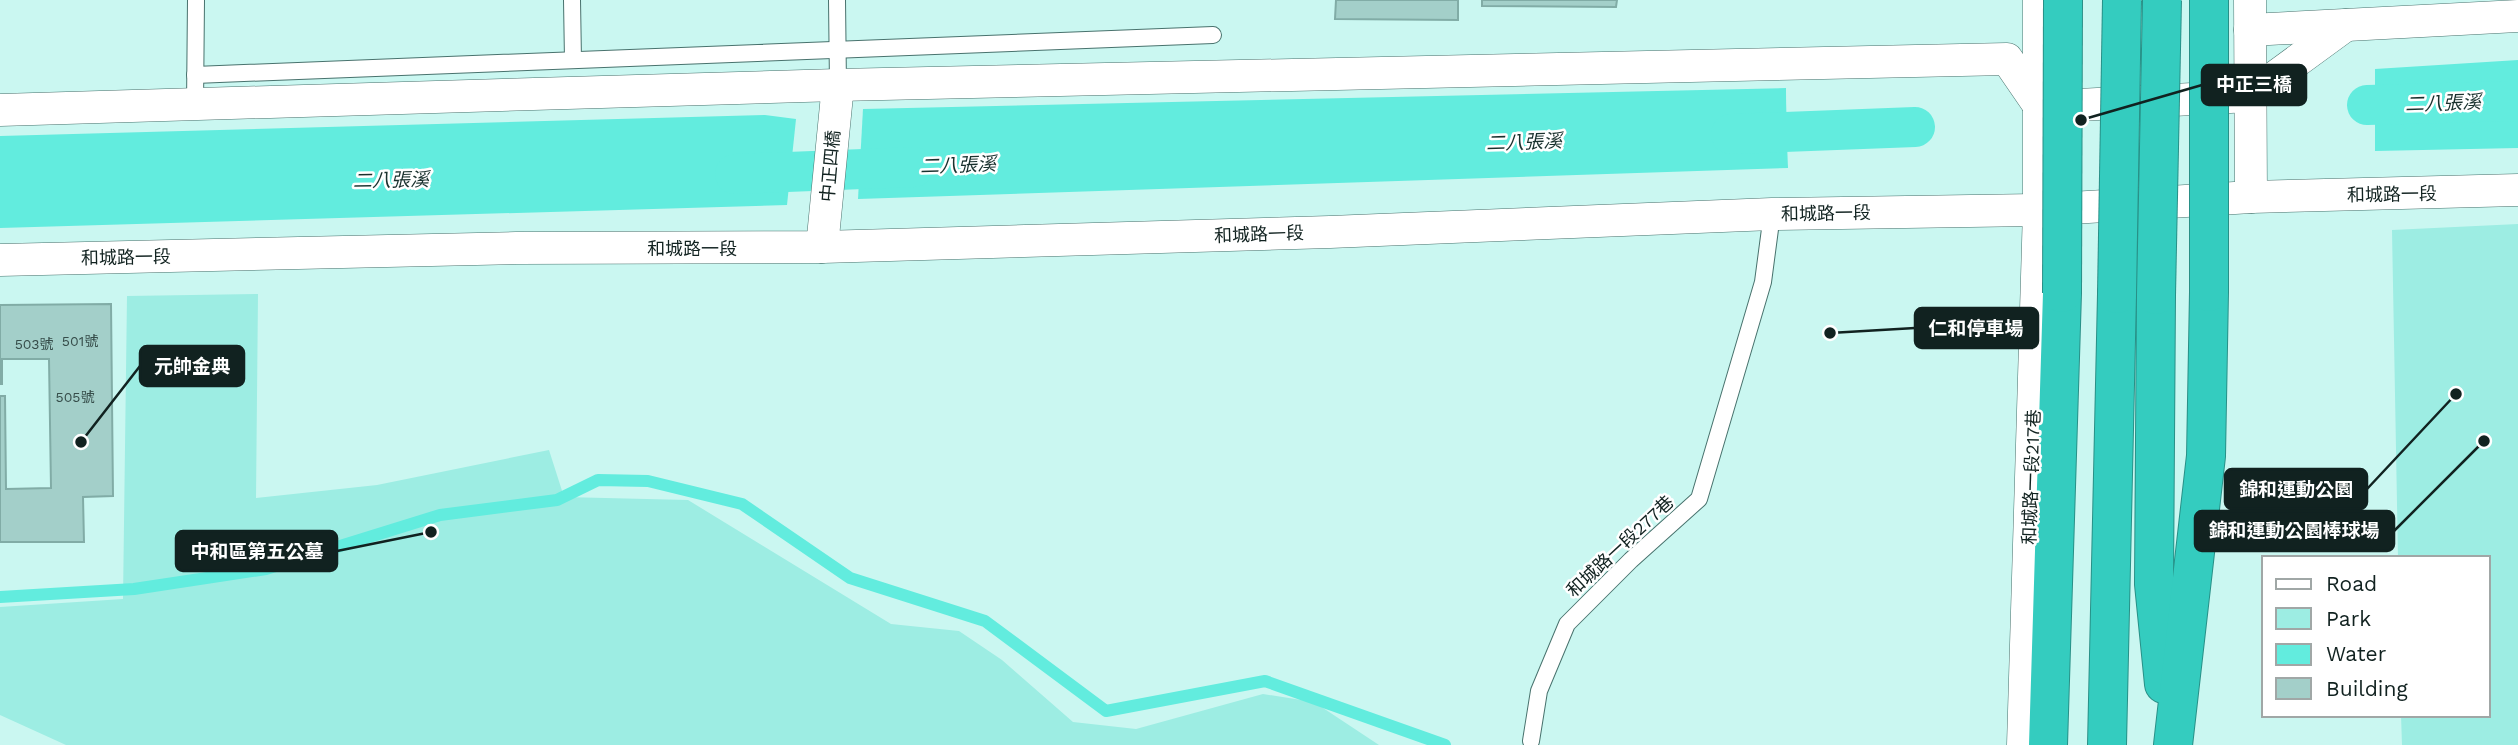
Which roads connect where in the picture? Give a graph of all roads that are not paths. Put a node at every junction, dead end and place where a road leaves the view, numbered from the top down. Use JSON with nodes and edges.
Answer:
{"nodes":[{"id":1,"x":196,"y":0,"type":"edge"},
{"id":2,"x":572,"y":0,"type":"edge"},
{"id":3,"x":836,"y":0,"type":"edge"},
{"id":4,"x":2039,"y":0,"type":"edge"},
{"id":5,"x":2063,"y":0,"type":"edge"},
{"id":6,"x":2122,"y":0,"type":"edge"},
{"id":7,"x":2162,"y":0,"type":"edge"},
{"id":8,"x":2209,"y":0,"type":"edge"},
{"id":9,"x":2250,"y":15,"type":"edge"},
{"id":10,"x":2518,"y":16,"type":"edge"},
{"id":11,"x":2346,"y":25,"type":"junction"},
{"id":12,"x":1213,"y":35,"type":"dead end"},
{"id":13,"x":837,"y":48,"type":"junction"},
{"id":14,"x":573,"y":60,"type":"junction"},
{"id":15,"x":838,"y":85,"type":"junction"},
{"id":16,"x":195,"y":90,"type":"junction"},
{"id":17,"x":2249,"y":96,"type":"junction"},
{"id":18,"x":2040,"y":107,"type":"junction"},
{"id":19,"x":0,"y":110,"type":"edge"},
{"id":20,"x":2518,"y":190,"type":"edge"},
{"id":21,"x":2250,"y":197,"type":"junction"},
{"id":22,"x":2039,"y":210,"type":"junction"},
{"id":23,"x":1772,"y":214,"type":"junction"},
{"id":24,"x":822,"y":247,"type":"junction"},
{"id":25,"x":0,"y":260,"type":"edge"},
{"id":26,"x":1531,"y":741,"type":"dead end"},
{"id":27,"x":2023,"y":745,"type":"edge"},
{"id":28,"x":2048,"y":745,"type":"edge"},
{"id":29,"x":2107,"y":745,"type":"edge"},
{"id":30,"x":2172,"y":745,"type":"edge"}],
"edges":[{"from":1,"to":16,"type":"lane"},
{"from":2,"to":14,"type":"lane"},
{"from":3,"to":13,"type":"lane"},
{"from":4,"to":18,"type":"street","name":"和城路一段217巷"},
{"from":5,"to":28,"type":"highway","bridge":true},
{"from":6,"to":29,"type":"highway","bridge":true},
{"from":7,"to":30,"type":"highway","bridge":true},
{"from":8,"to":30,"type":"highway","bridge":true},
{"from":9,"to":11,"type":"street"},
{"from":9,"to":17,"type":"street"},
{"from":10,"to":11,"type":"street"},
{"from":11,"to":17,"type":"street"},
{"from":12,"to":13,"type":"lane"},
{"from":13,"to":14,"type":"lane"},
{"from":13,"to":15,"type":"lane"},
{"from":14,"to":16,"type":"lane"},
{"from":15,"to":16,"type":"street"},
{"from":15,"to":18,"type":"street"},
{"from":15,"to":24,"type":"street","name":"中正四橋"},
{"from":16,"to":19,"type":"street"},
{"from":17,"to":18,"type":"street"},
{"from":17,"to":21,"type":"street"},
{"from":18,"to":22,"type":"street","name":"和城路一段217巷"},
{"from":20,"to":21,"type":"street","name":"和城路一段"},
{"from":21,"to":22,"type":"street","name":"和城路一段"},
{"from":22,"to":23,"type":"street","name":"和城路一段"},
{"from":22,"to":27,"type":"street","name":"和城路一段217巷"},
{"from":23,"to":24,"type":"street","name":"和城路一段"},
{"from":23,"to":26,"type":"lane","name":"和城路一段277巷"},
{"from":24,"to":25,"type":"street","name":"和城路一段"}]}
